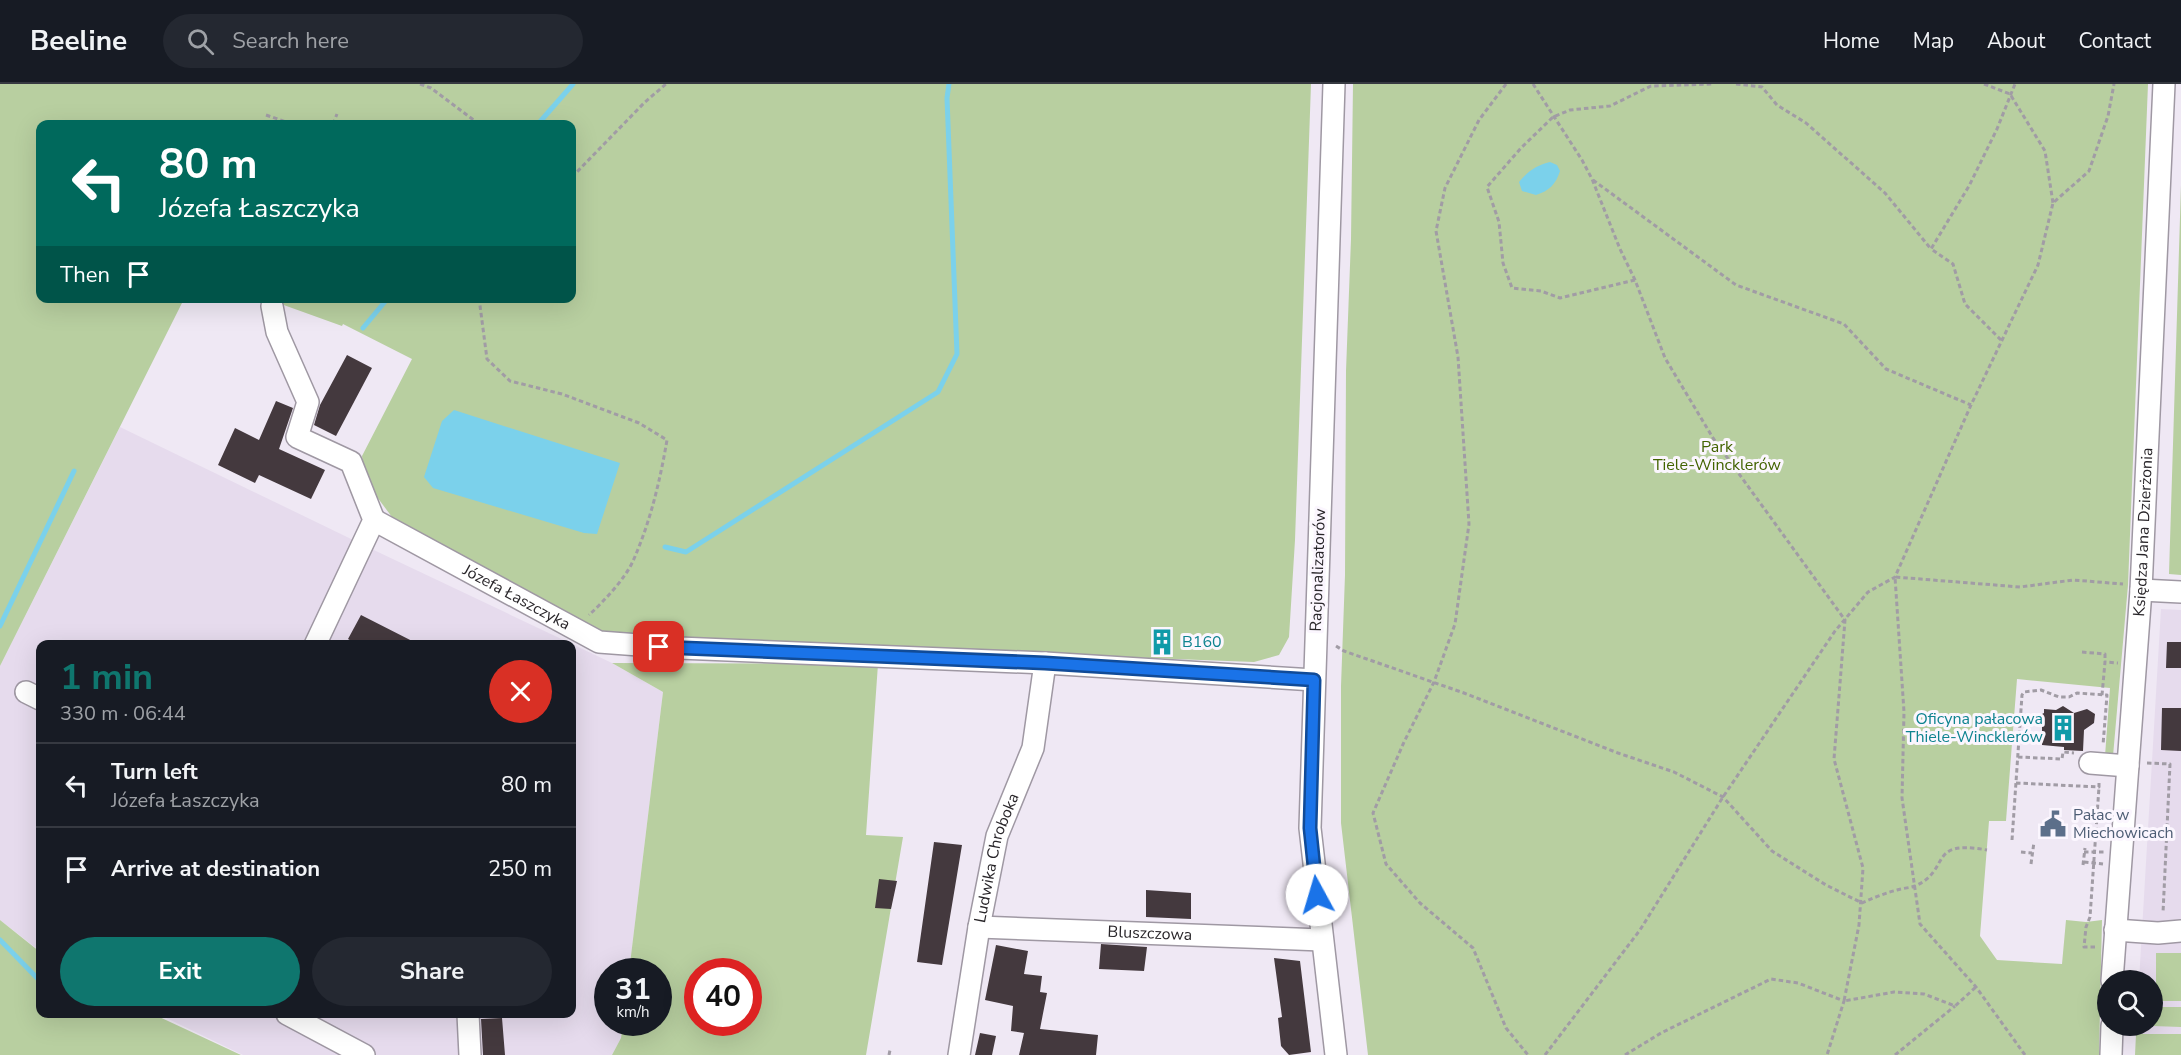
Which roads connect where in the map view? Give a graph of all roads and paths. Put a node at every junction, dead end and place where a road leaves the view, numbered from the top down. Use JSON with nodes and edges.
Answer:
{"nodes":[{"id":1,"x":420,"y":84,"type":"edge"},
{"id":2,"x":666,"y":84,"type":"edge"},
{"id":3,"x":1334,"y":84,"type":"edge"},
{"id":4,"x":1506,"y":84,"type":"edge"},
{"id":5,"x":1533,"y":84,"type":"edge"},
{"id":6,"x":1714,"y":84,"type":"edge"},
{"id":7,"x":1736,"y":84,"type":"edge"},
{"id":8,"x":1984,"y":84,"type":"edge"},
{"id":9,"x":2015,"y":84,"type":"edge"},
{"id":10,"x":2114,"y":84,"type":"edge"},
{"id":11,"x":2164,"y":84,"type":"edge"},
{"id":12,"x":2010,"y":94,"type":"junction"},
{"id":13,"x":336,"y":114,"type":"dead end"},
{"id":14,"x":266,"y":115,"type":"dead end"},
{"id":15,"x":1553,"y":117,"type":"junction"},
{"id":16,"x":280,"y":120,"type":"edge"},
{"id":17,"x":334,"y":120,"type":"edge"},
{"id":18,"x":475,"y":120,"type":"edge"},
{"id":19,"x":576,"y":173,"type":"edge"},
{"id":20,"x":1592,"y":178,"type":"junction"},
{"id":21,"x":2053,"y":203,"type":"junction"},
{"id":22,"x":1930,"y":249,"type":"junction"},
{"id":23,"x":1635,"y":280,"type":"junction"},
{"id":24,"x":480,"y":303,"type":"edge"},
{"id":25,"x":272,"y":306,"type":"dead end"},
{"id":26,"x":2001,"y":340,"type":"junction"},
{"id":27,"x":1971,"y":405,"type":"junction"},
{"id":28,"x":374,"y":520,"type":"junction"},
{"id":29,"x":1895,"y":577,"type":"junction"},
{"id":30,"x":2136,"y":588,"type":"junction"},
{"id":31,"x":2181,"y":592,"type":"edge"},
{"id":32,"x":1845,"y":620,"type":"junction"},
{"id":33,"x":574,"y":629,"type":"junction"},
{"id":34,"x":1316,"y":635,"type":"junction"},
{"id":35,"x":317,"y":640,"type":"edge"},
{"id":36,"x":2082,"y":652,"type":"dead end"},
{"id":37,"x":2104,"y":662,"type":"junction"},
{"id":38,"x":1045,"y":663,"type":"junction"},
{"id":39,"x":2125,"y":663,"type":"dead end"},
{"id":40,"x":1314,"y":680,"type":"junction"},
{"id":41,"x":1434,"y":682,"type":"junction"},
{"id":42,"x":2102,"y":695,"type":"junction"},
{"id":43,"x":2067,"y":753,"type":"dead end"},
{"id":44,"x":2018,"y":757,"type":"junction"},
{"id":45,"x":2095,"y":764,"type":"junction"},
{"id":46,"x":2135,"y":764,"type":"junction"},
{"id":47,"x":2016,"y":783,"type":"junction"},
{"id":48,"x":2099,"y":787,"type":"junction"},
{"id":49,"x":1723,"y":797,"type":"junction"},
{"id":50,"x":2012,"y":840,"type":"dead end"},
{"id":51,"x":2034,"y":842,"type":"dead end"},
{"id":52,"x":1987,"y":850,"type":"dead end"},
{"id":53,"x":2021,"y":852,"type":"dead end"},
{"id":54,"x":2094,"y":852,"type":"junction"},
{"id":55,"x":2032,"y":853,"type":"junction"},
{"id":56,"x":2094,"y":863,"type":"junction"},
{"id":57,"x":2031,"y":864,"type":"dead end"},
{"id":58,"x":1916,"y":886,"type":"junction"},
{"id":59,"x":1862,"y":903,"type":"junction"},
{"id":60,"x":979,"y":927,"type":"junction"},
{"id":61,"x":2171,"y":932,"type":"edge"},
{"id":62,"x":2109,"y":939,"type":"junction"},
{"id":63,"x":1322,"y":940,"type":"junction"},
{"id":64,"x":2111,"y":970,"type":"edge"},
{"id":65,"x":1976,"y":987,"type":"junction"},
{"id":66,"x":1844,"y":1001,"type":"junction"},
{"id":67,"x":1955,"y":1006,"type":"junction"},
{"id":68,"x":294,"y":1018,"type":"edge"},
{"id":69,"x":468,"y":1018,"type":"edge"},
{"id":70,"x":2112,"y":1036,"type":"edge"},
{"id":71,"x":890,"y":1050,"type":"dead end"},
{"id":72,"x":364,"y":1055,"type":"edge"},
{"id":73,"x":470,"y":1055,"type":"edge"},
{"id":74,"x":889,"y":1055,"type":"edge"},
{"id":75,"x":958,"y":1055,"type":"edge"},
{"id":76,"x":1336,"y":1055,"type":"edge"},
{"id":77,"x":1528,"y":1055,"type":"edge"},
{"id":78,"x":1545,"y":1055,"type":"edge"},
{"id":79,"x":1625,"y":1055,"type":"edge"},
{"id":80,"x":1827,"y":1055,"type":"edge"},
{"id":81,"x":1895,"y":1055,"type":"edge"},
{"id":82,"x":2025,"y":1055,"type":"edge"},
{"id":83,"x":2111,"y":1055,"type":"edge"}],
"edges":[{"from":1,"to":18,"type":"path"},
{"from":2,"to":19,"type":"path"},
{"from":3,"to":34,"type":"street","name":"Racjonalizatorów"},
{"from":4,"to":41,"type":"path"},
{"from":5,"to":15,"type":"path"},
{"from":6,"to":15,"type":"path"},
{"from":7,"to":22,"type":"path"},
{"from":8,"to":12,"type":"path"},
{"from":9,"to":12,"type":"path"},
{"from":10,"to":21,"type":"path"},
{"from":11,"to":30,"type":"street","name":"Księdza Jana Dzierżonia"},
{"from":12,"to":21,"type":"path"},
{"from":12,"to":22,"type":"path"},
{"from":13,"to":17,"type":"path"},
{"from":14,"to":16,"type":"path"},
{"from":15,"to":20,"type":"path"},
{"from":15,"to":23,"type":"path"},
{"from":20,"to":23,"type":"path"},
{"from":20,"to":27,"type":"path"},
{"from":21,"to":26,"type":"path"},
{"from":22,"to":26,"type":"path"},
{"from":23,"to":32,"type":"path"},
{"from":24,"to":33,"type":"path"},
{"from":25,"to":28,"type":"street"},
{"from":26,"to":27,"type":"path"},
{"from":27,"to":29,"type":"path"},
{"from":28,"to":33,"type":"street","name":"Józefa Łaszczyka"},
{"from":28,"to":35,"type":"street"},
{"from":29,"to":30,"type":"path"},
{"from":29,"to":32,"type":"path"},
{"from":29,"to":58,"type":"path"},
{"from":30,"to":31,"type":"street"},
{"from":30,"to":46,"type":"street","name":"Księdza Jana Dzierżonia"},
{"from":32,"to":49,"type":"path"},
{"from":32,"to":59,"type":"path"},
{"from":33,"to":38,"type":"street","name":"Józefa Łaszczyka"},
{"from":34,"to":40,"type":"street","name":"Racjonalizatorów"},
{"from":34,"to":41,"type":"path"},
{"from":36,"to":37,"type":"path"},
{"from":37,"to":39,"type":"path"},
{"from":37,"to":42,"type":"path"},
{"from":38,"to":40,"type":"street","name":"Józefa Łaszczyka"},
{"from":38,"to":60,"type":"street","name":"Ludwika Chroboka"},
{"from":40,"to":63,"type":"street","name":"Racjonalizatorów"},
{"from":41,"to":49,"type":"path"},
{"from":41,"to":77,"type":"path"},
{"from":42,"to":44,"type":"path"},
{"from":42,"to":45,"type":"path"},
{"from":43,"to":44,"type":"path"},
{"from":44,"to":47,"type":"path"},
{"from":45,"to":46,"type":"street"},
{"from":45,"to":48,"type":"path"},
{"from":46,"to":61,"type":"path"},
{"from":46,"to":62,"type":"street","name":"Księdza Jana Dzierżonia"},
{"from":47,"to":48,"type":"path"},
{"from":47,"to":50,"type":"path"},
{"from":48,"to":54,"type":"path"},
{"from":49,"to":59,"type":"path"},
{"from":49,"to":78,"type":"path"},
{"from":51,"to":55,"type":"path"},
{"from":52,"to":58,"type":"path"},
{"from":53,"to":55,"type":"path"},
{"from":54,"to":56,"type":"path"},
{"from":54,"to":56,"type":"path"},
{"from":55,"to":57,"type":"path"},
{"from":56,"to":62,"type":"path"},
{"from":58,"to":59,"type":"path"},
{"from":58,"to":65,"type":"path"},
{"from":59,"to":66,"type":"path"},
{"from":60,"to":63,"type":"street","name":"Bluszczowa"},
{"from":60,"to":75,"type":"street","name":"Ludwika Chroboka"},
{"from":61,"to":62,"type":"street"},
{"from":62,"to":64,"type":"street","name":"Księdza Jana Dzierżonia"},
{"from":63,"to":76,"type":"street","name":"Racjonalizatorów"},
{"from":65,"to":67,"type":"path"},
{"from":65,"to":82,"type":"path"},
{"from":66,"to":67,"type":"path"},
{"from":66,"to":79,"type":"path"},
{"from":66,"to":80,"type":"path"},
{"from":67,"to":81,"type":"path"},
{"from":68,"to":72,"type":"street"},
{"from":69,"to":73,"type":"street"},
{"from":70,"to":83,"type":"street"},
{"from":71,"to":74,"type":"path"}]}
